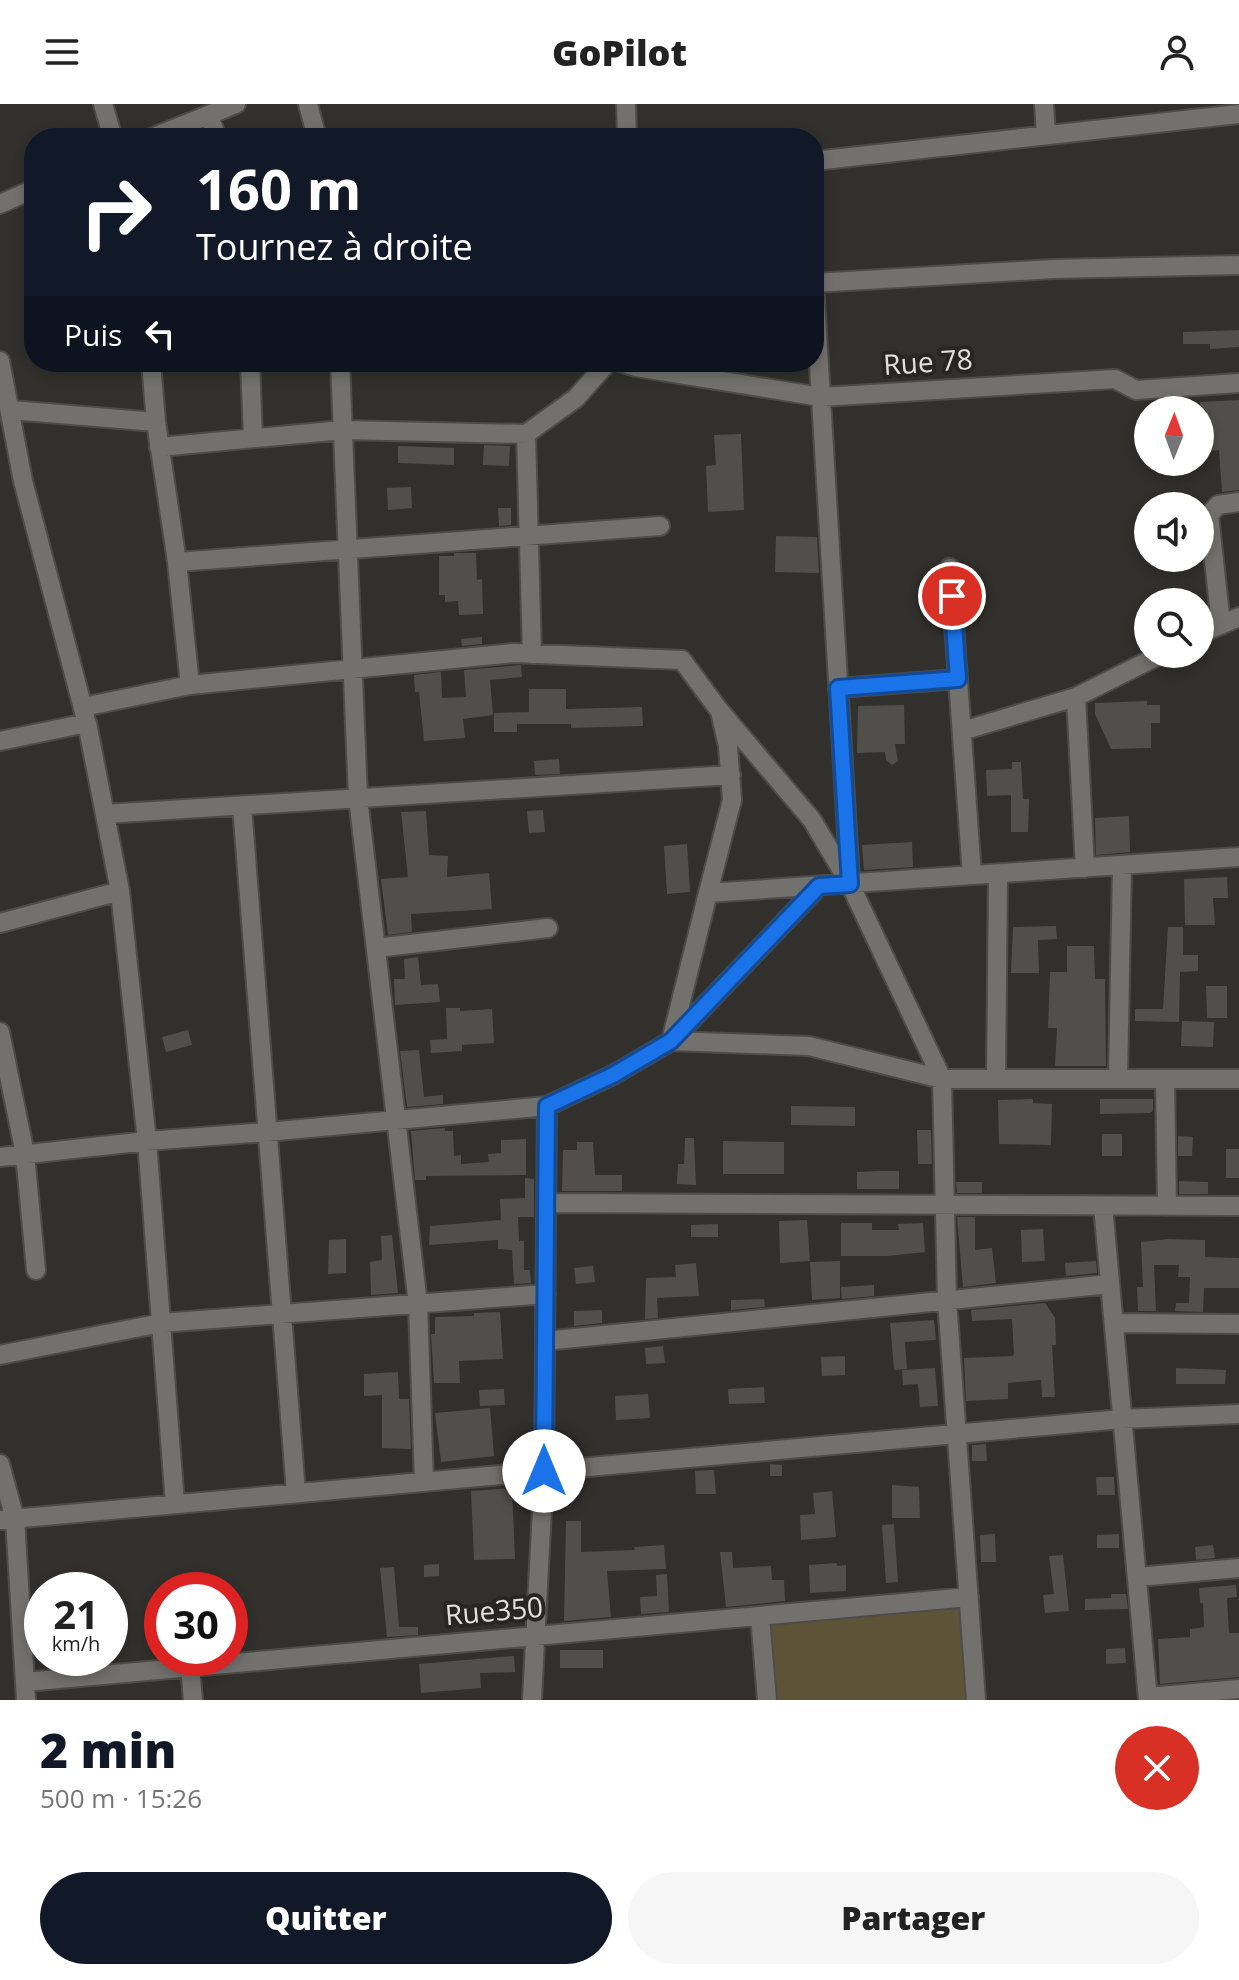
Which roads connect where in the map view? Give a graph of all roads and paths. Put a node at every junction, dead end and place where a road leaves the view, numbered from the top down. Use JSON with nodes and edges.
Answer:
{"nodes":[{"id":1,"x":103,"y":104,"type":"edge"},
{"id":2,"x":236,"y":104,"type":"edge"},
{"id":3,"x":308,"y":104,"type":"edge"},
{"id":4,"x":626,"y":104,"type":"edge"},
{"id":5,"x":1044,"y":104,"type":"edge"},
{"id":6,"x":1239,"y":114,"type":"edge"},
{"id":7,"x":209,"y":115,"type":"junction"},
{"id":8,"x":110,"y":128,"type":"edge"},
{"id":9,"x":176,"y":128,"type":"edge"},
{"id":10,"x":214,"y":128,"type":"edge"},
{"id":11,"x":314,"y":128,"type":"edge"},
{"id":12,"x":627,"y":128,"type":"edge"},
{"id":13,"x":1046,"y":135,"type":"junction"},
{"id":14,"x":824,"y":160,"type":"edge"},
{"id":15,"x":24,"y":193,"type":"edge"},
{"id":16,"x":0,"y":204,"type":"edge"},
{"id":17,"x":1239,"y":265,"type":"edge"},
{"id":18,"x":824,"y":281,"type":"edge"},
{"id":19,"x":0,"y":361,"type":"edge"},
{"id":20,"x":152,"y":372,"type":"edge"},
{"id":21,"x":250,"y":372,"type":"edge"},
{"id":22,"x":340,"y":372,"type":"edge"},
{"id":23,"x":599,"y":372,"type":"edge"},
{"id":24,"x":667,"y":372,"type":"edge"},
{"id":25,"x":818,"y":372,"type":"edge"},
{"id":26,"x":1239,"y":383,"type":"edge"},
{"id":27,"x":821,"y":397,"type":"junction"},
{"id":28,"x":11,"y":410,"type":"junction"},
{"id":29,"x":156,"y":422,"type":"junction"},
{"id":30,"x":343,"y":430,"type":"junction"},
{"id":31,"x":526,"y":434,"type":"junction"},
{"id":32,"x":253,"y":438,"type":"junction"},
{"id":33,"x":159,"y":447,"type":"junction"},
{"id":34,"x":1239,"y":502,"type":"edge"},
{"id":35,"x":660,"y":526,"type":"dead end"},
{"id":36,"x":529,"y":536,"type":"junction"},
{"id":37,"x":348,"y":550,"type":"junction"},
{"id":38,"x":177,"y":562,"type":"junction"},
{"id":39,"x":950,"y":568,"type":"dead end"},
{"id":40,"x":1239,"y":617,"type":"edge"},
{"id":41,"x":1221,"y":625,"type":"junction"},
{"id":42,"x":1214,"y":628,"type":"edge"},
{"id":43,"x":532,"y":654,"type":"junction"},
{"id":44,"x":1134,"y":668,"type":"edge"},
{"id":45,"x":353,"y":669,"type":"junction"},
{"id":46,"x":958,"y":679,"type":"junction"},
{"id":47,"x":190,"y":685,"type":"junction"},
{"id":48,"x":838,"y":688,"type":"junction"},
{"id":49,"x":1076,"y":697,"type":"junction"},
{"id":50,"x":719,"y":710,"type":"junction"},
{"id":51,"x":85,"y":715,"type":"junction"},
{"id":52,"x":962,"y":731,"type":"junction"},
{"id":53,"x":0,"y":741,"type":"edge"},
{"id":54,"x":731,"y":775,"type":"junction"},
{"id":55,"x":358,"y":798,"type":"junction"},
{"id":56,"x":242,"y":806,"type":"junction"},
{"id":57,"x":105,"y":814,"type":"junction"},
{"id":58,"x":1239,"y":857,"type":"edge"},
{"id":59,"x":1122,"y":865,"type":"junction"},
{"id":60,"x":1085,"y":868,"type":"junction"},
{"id":61,"x":998,"y":874,"type":"junction"},
{"id":62,"x":972,"y":875,"type":"junction"},
{"id":63,"x":850,"y":884,"type":"junction"},
{"id":64,"x":819,"y":886,"type":"junction"},
{"id":65,"x":120,"y":891,"type":"junction"},
{"id":66,"x":708,"y":893,"type":"junction"},
{"id":67,"x":0,"y":923,"type":"edge"},
{"id":68,"x":548,"y":928,"type":"dead end"},
{"id":69,"x":376,"y":948,"type":"junction"},
{"id":70,"x":0,"y":1032,"type":"edge"},
{"id":71,"x":671,"y":1041,"type":"junction"},
{"id":72,"x":942,"y":1079,"type":"junction"},
{"id":73,"x":996,"y":1079,"type":"junction"},
{"id":74,"x":1118,"y":1079,"type":"junction"},
{"id":75,"x":1165,"y":1079,"type":"junction"},
{"id":76,"x":1239,"y":1079,"type":"edge"},
{"id":77,"x":547,"y":1106,"type":"junction"},
{"id":78,"x":396,"y":1120,"type":"junction"},
{"id":79,"x":267,"y":1132,"type":"junction"},
{"id":80,"x":147,"y":1141,"type":"junction"},
{"id":81,"x":25,"y":1154,"type":"junction"},
{"id":82,"x":0,"y":1157,"type":"edge"},
{"id":83,"x":546,"y":1203,"type":"junction"},
{"id":84,"x":945,"y":1205,"type":"junction"},
{"id":85,"x":1103,"y":1206,"type":"junction"},
{"id":86,"x":1167,"y":1206,"type":"junction"},
{"id":87,"x":1239,"y":1206,"type":"edge"},
{"id":88,"x":36,"y":1270,"type":"dead end"},
{"id":89,"x":1110,"y":1284,"type":"junction"},
{"id":90,"x":546,"y":1294,"type":"junction"},
{"id":91,"x":947,"y":1300,"type":"junction"},
{"id":92,"x":418,"y":1304,"type":"junction"},
{"id":93,"x":282,"y":1314,"type":"junction"},
{"id":94,"x":161,"y":1323,"type":"junction"},
{"id":95,"x":1114,"y":1323,"type":"junction"},
{"id":96,"x":1239,"y":1324,"type":"edge"},
{"id":97,"x":545,"y":1341,"type":"junction"},
{"id":98,"x":0,"y":1355,"type":"edge"},
{"id":99,"x":1239,"y":1414,"type":"edge"},
{"id":100,"x":1122,"y":1419,"type":"junction"},
{"id":101,"x":957,"y":1434,"type":"junction"},
{"id":102,"x":0,"y":1464,"type":"edge"},
{"id":103,"x":544,"y":1471,"type":"junction"},
{"id":104,"x":424,"y":1482,"type":"junction"},
{"id":105,"x":296,"y":1493,"type":"junction"},
{"id":106,"x":175,"y":1504,"type":"junction"},
{"id":107,"x":7,"y":1519,"type":"edge"},
{"id":108,"x":1239,"y":1568,"type":"edge"},
{"id":109,"x":1137,"y":1577,"type":"junction"},
{"id":110,"x":969,"y":1597,"type":"junction"},
{"id":111,"x":760,"y":1616,"type":"junction"},
{"id":112,"x":536,"y":1636,"type":"junction"},
{"id":113,"x":248,"y":1662,"type":"edge"},
{"id":114,"x":144,"y":1674,"type":"edge"},
{"id":115,"x":191,"y":1676,"type":"edge"},
{"id":116,"x":1239,"y":1689,"type":"edge"},
{"id":117,"x":26,"y":1691,"type":"edge"},
{"id":118,"x":1148,"y":1698,"type":"edge"},
{"id":119,"x":193,"y":1700,"type":"edge"},
{"id":120,"x":532,"y":1700,"type":"edge"},
{"id":121,"x":767,"y":1700,"type":"edge"},
{"id":122,"x":976,"y":1700,"type":"edge"}],
"edges":[{"from":1,"to":8,"type":"street"},
{"from":2,"to":7,"type":"street"},
{"from":3,"to":11,"type":"street"},
{"from":4,"to":12,"type":"street"},
{"from":5,"to":13,"type":"street"},
{"from":6,"to":13,"type":"street"},
{"from":7,"to":9,"type":"street"},
{"from":7,"to":10,"type":"street"},
{"from":13,"to":14,"type":"street"},
{"from":15,"to":16,"type":"street"},
{"from":17,"to":18,"type":"street"},
{"from":19,"to":28,"type":"street"},
{"from":20,"to":29,"type":"street"},
{"from":21,"to":32,"type":"street"},
{"from":22,"to":30,"type":"street"},
{"from":23,"to":31,"type":"street"},
{"from":24,"to":27,"type":"street","name":"Rue 78"},
{"from":25,"to":27,"type":"street"},
{"from":26,"to":27,"type":"street","name":"Rue 78"},
{"from":27,"to":48,"type":"street"},
{"from":28,"to":29,"type":"street"},
{"from":28,"to":51,"type":"street"},
{"from":29,"to":33,"type":"street"},
{"from":30,"to":31,"type":"street"},
{"from":30,"to":32,"type":"street"},
{"from":30,"to":37,"type":"street"},
{"from":31,"to":36,"type":"street"},
{"from":32,"to":33,"type":"street"},
{"from":33,"to":38,"type":"street"},
{"from":34,"to":41,"type":"street"},
{"from":35,"to":36,"type":"street"},
{"from":36,"to":37,"type":"street"},
{"from":36,"to":43,"type":"street"},
{"from":37,"to":38,"type":"street"},
{"from":37,"to":45,"type":"street"},
{"from":38,"to":47,"type":"street"},
{"from":39,"to":46,"type":"street"},
{"from":40,"to":41,"type":"street"},
{"from":41,"to":42,"type":"street"},
{"from":43,"to":45,"type":"street"},
{"from":43,"to":50,"type":"street"},
{"from":44,"to":49,"type":"street"},
{"from":45,"to":47,"type":"street"},
{"from":45,"to":55,"type":"street"},
{"from":46,"to":48,"type":"street"},
{"from":46,"to":52,"type":"street"},
{"from":47,"to":51,"type":"street"},
{"from":48,"to":63,"type":"street"},
{"from":49,"to":52,"type":"street"},
{"from":49,"to":60,"type":"street"},
{"from":50,"to":54,"type":"street"},
{"from":50,"to":63,"type":"street"},
{"from":51,"to":53,"type":"street"},
{"from":51,"to":57,"type":"street"},
{"from":52,"to":62,"type":"street"},
{"from":54,"to":55,"type":"street"},
{"from":54,"to":66,"type":"street"},
{"from":55,"to":56,"type":"street"},
{"from":55,"to":69,"type":"street"},
{"from":56,"to":57,"type":"street"},
{"from":56,"to":79,"type":"street"},
{"from":57,"to":65,"type":"street"},
{"from":58,"to":59,"type":"street"},
{"from":59,"to":60,"type":"street"},
{"from":59,"to":74,"type":"street"},
{"from":60,"to":61,"type":"street"},
{"from":61,"to":62,"type":"street"},
{"from":61,"to":73,"type":"street"},
{"from":62,"to":63,"type":"street"},
{"from":63,"to":64,"type":"street"},
{"from":63,"to":72,"type":"street"},
{"from":64,"to":66,"type":"street"},
{"from":64,"to":71,"type":"street"},
{"from":65,"to":67,"type":"street"},
{"from":65,"to":80,"type":"street"},
{"from":66,"to":71,"type":"street"},
{"from":68,"to":69,"type":"street"},
{"from":69,"to":78,"type":"street"},
{"from":70,"to":81,"type":"street"},
{"from":71,"to":72,"type":"street"},
{"from":71,"to":77,"type":"street"},
{"from":72,"to":73,"type":"street"},
{"from":72,"to":84,"type":"street"},
{"from":73,"to":74,"type":"street"},
{"from":74,"to":75,"type":"street"},
{"from":75,"to":76,"type":"street"},
{"from":75,"to":86,"type":"street"},
{"from":77,"to":78,"type":"street"},
{"from":77,"to":83,"type":"street"},
{"from":78,"to":79,"type":"street"},
{"from":78,"to":92,"type":"street"},
{"from":79,"to":80,"type":"street"},
{"from":79,"to":93,"type":"street"},
{"from":80,"to":81,"type":"street"},
{"from":80,"to":94,"type":"street"},
{"from":81,"to":82,"type":"street"},
{"from":81,"to":88,"type":"street"},
{"from":83,"to":84,"type":"street"},
{"from":83,"to":90,"type":"street"},
{"from":84,"to":85,"type":"street"},
{"from":84,"to":91,"type":"street"},
{"from":85,"to":86,"type":"street"},
{"from":85,"to":89,"type":"street"},
{"from":86,"to":87,"type":"street"},
{"from":89,"to":91,"type":"street"},
{"from":89,"to":95,"type":"street"},
{"from":90,"to":92,"type":"street"},
{"from":90,"to":97,"type":"street"},
{"from":91,"to":97,"type":"street"},
{"from":91,"to":101,"type":"street"},
{"from":92,"to":93,"type":"street"},
{"from":92,"to":104,"type":"street"},
{"from":93,"to":94,"type":"street"},
{"from":93,"to":105,"type":"street"},
{"from":94,"to":98,"type":"street"},
{"from":94,"to":106,"type":"street"},
{"from":95,"to":96,"type":"street"},
{"from":95,"to":100,"type":"street"},
{"from":97,"to":103,"type":"street"},
{"from":99,"to":100,"type":"street"},
{"from":100,"to":101,"type":"street"},
{"from":100,"to":109,"type":"street"},
{"from":101,"to":103,"type":"street"},
{"from":101,"to":110,"type":"street"},
{"from":102,"to":107,"type":"street"},
{"from":103,"to":104,"type":"street"},
{"from":103,"to":112,"type":"street"},
{"from":104,"to":105,"type":"street"},
{"from":105,"to":106,"type":"street"},
{"from":106,"to":107,"type":"street"},
{"from":107,"to":117,"type":"street"},
{"from":108,"to":109,"type":"street"},
{"from":109,"to":118,"type":"street"},
{"from":110,"to":111,"type":"street","name":"Rue350"},
{"from":110,"to":122,"type":"street"},
{"from":111,"to":112,"type":"street","name":"Rue350"},
{"from":111,"to":121,"type":"street"},
{"from":112,"to":113,"type":"street","name":"Rue350"},
{"from":112,"to":120,"type":"street"},
{"from":114,"to":117,"type":"street","name":"Rue350"},
{"from":115,"to":119,"type":"street"},
{"from":116,"to":118,"type":"street"}]}
